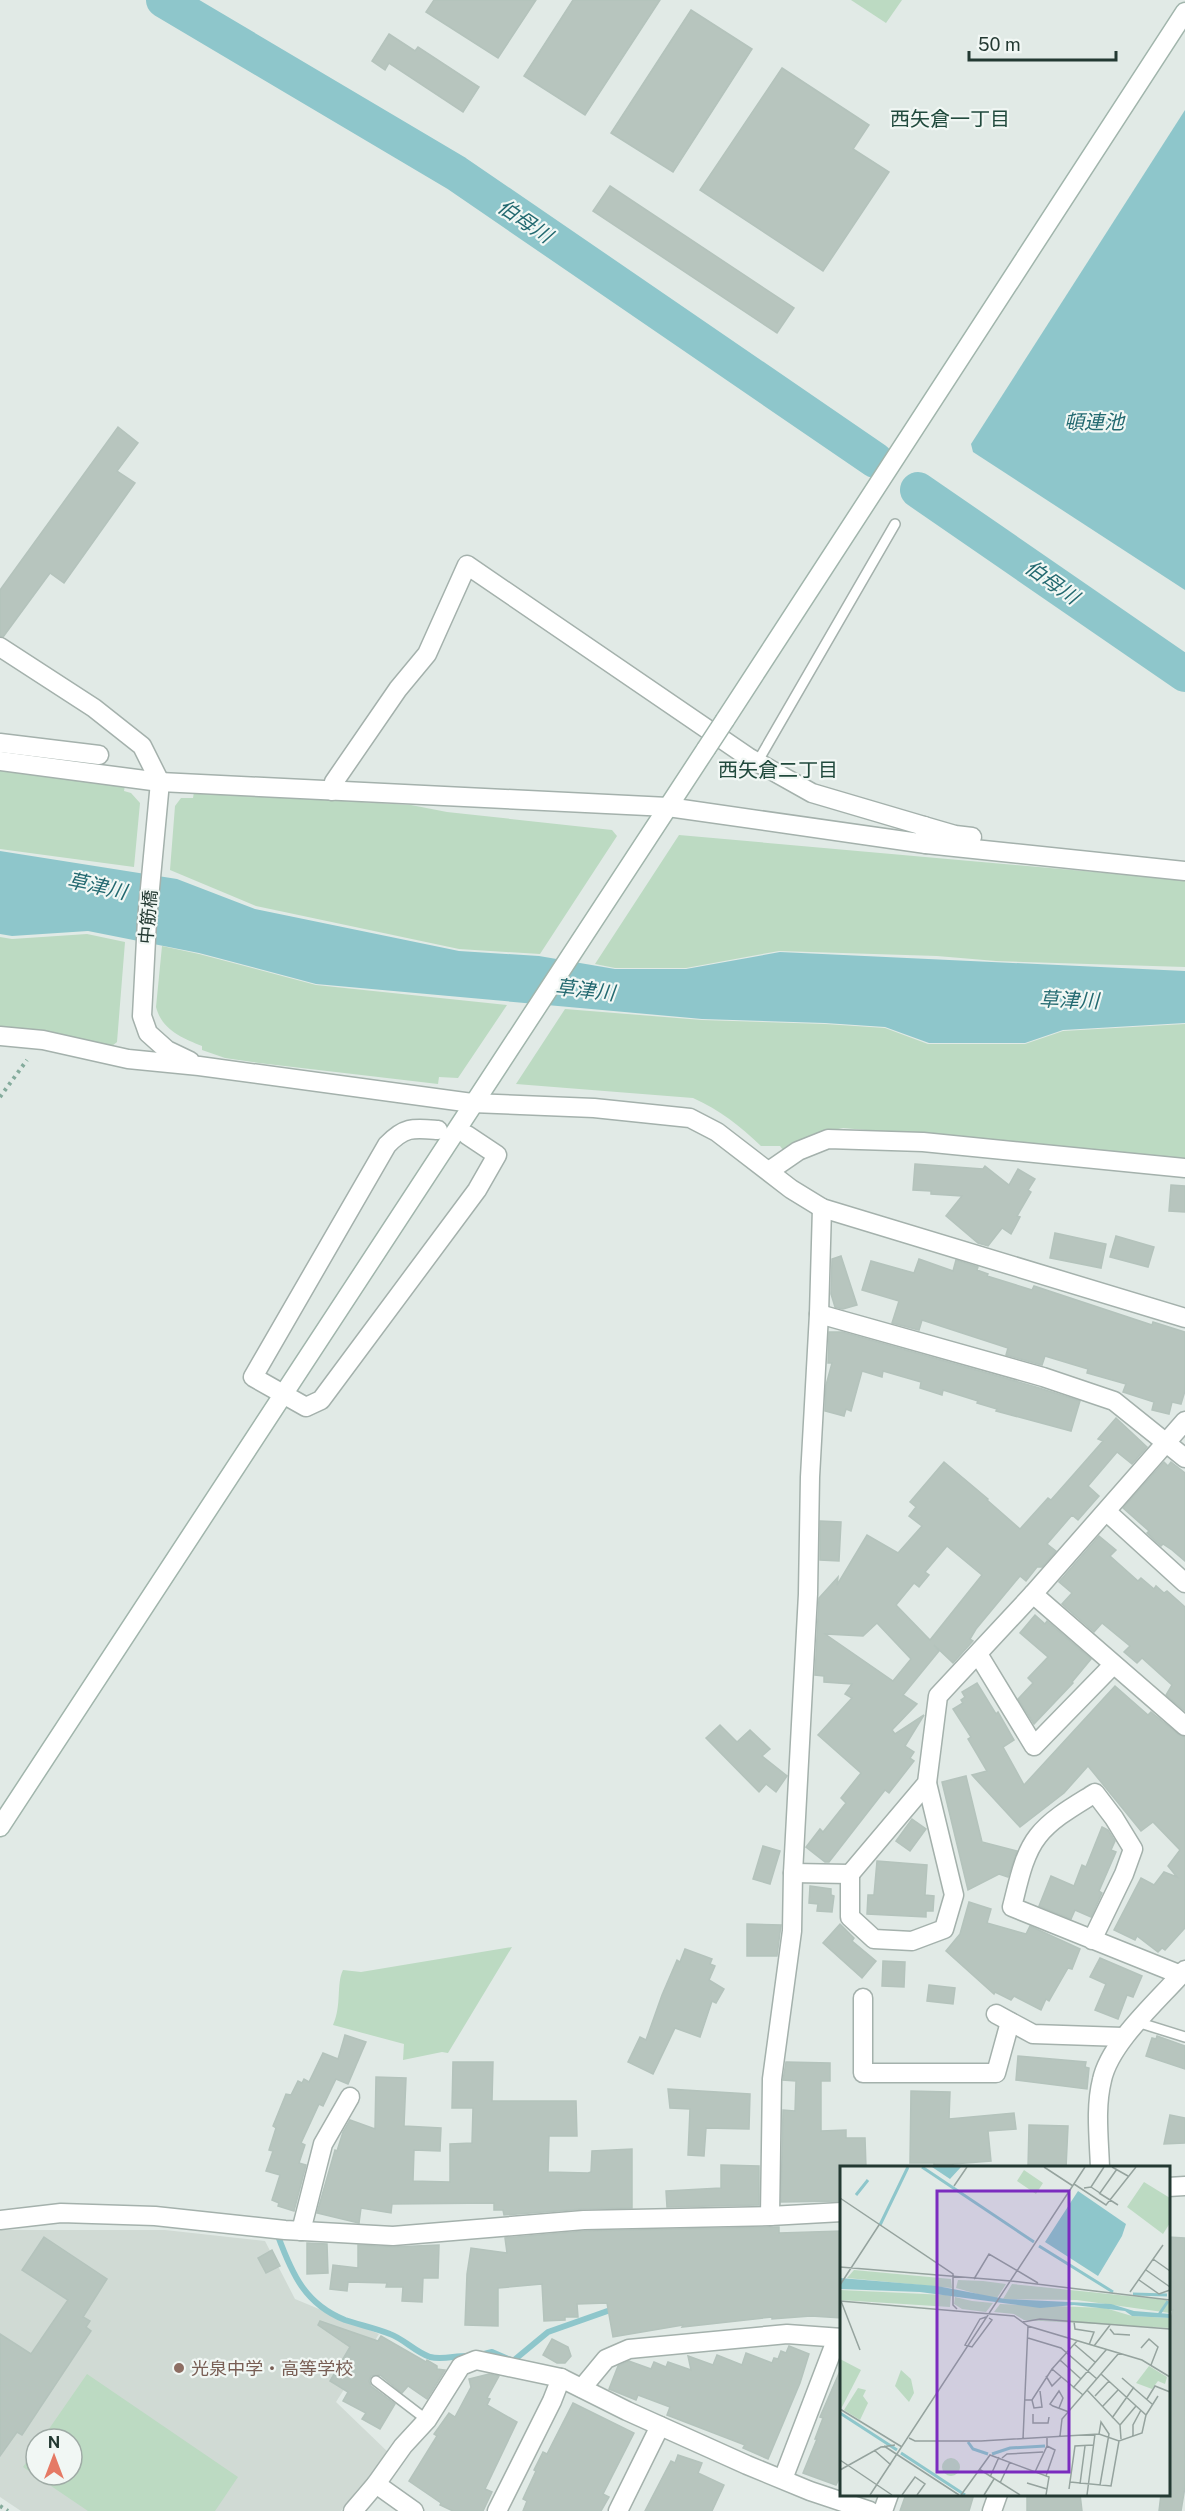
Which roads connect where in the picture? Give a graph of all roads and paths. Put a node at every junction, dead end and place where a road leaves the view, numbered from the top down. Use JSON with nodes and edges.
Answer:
{"nodes":[{"id":1,"x":1185,"y":12,"type":"edge"},
{"id":2,"x":895,"y":524,"type":"dead end"},
{"id":3,"x":0,"y":647,"type":"edge"},
{"id":4,"x":0,"y":743,"type":"edge"},
{"id":5,"x":0,"y":753,"type":"edge"},
{"id":6,"x":99,"y":755,"type":"dead end"},
{"id":7,"x":0,"y":761,"type":"edge"},
{"id":8,"x":758,"y":761,"type":"junction"},
{"id":9,"x":160,"y":782,"type":"junction"},
{"id":10,"x":333,"y":786,"type":"junction"},
{"id":11,"x":668,"y":807,"type":"junction"},
{"id":12,"x":925,"y":835,"type":"junction"},
{"id":13,"x":1185,"y":860,"type":"edge"},
{"id":14,"x":1185,"y":871,"type":"edge"},
{"id":15,"x":0,"y":1036,"type":"edge"},
{"id":16,"x":27,"y":1060,"type":"dead end"},
{"id":17,"x":199,"y":1066,"type":"junction"},
{"id":18,"x":0,"y":1097,"type":"edge"},
{"id":19,"x":472,"y":1103,"type":"junction"},
{"id":20,"x":438,"y":1130,"type":"dead end"},
{"id":21,"x":467,"y":1136,"type":"dead end"},
{"id":22,"x":1185,"y":1168,"type":"edge"},
{"id":23,"x":769,"y":1171,"type":"junction"},
{"id":24,"x":822,"y":1208,"type":"junction"},
{"id":25,"x":819,"y":1314,"type":"junction"},
{"id":26,"x":1185,"y":1318,"type":"edge"},
{"id":27,"x":282,"y":1395,"type":"junction"},
{"id":28,"x":1185,"y":1421,"type":"edge"},
{"id":29,"x":1167,"y":1443,"type":"junction"},
{"id":30,"x":1185,"y":1458,"type":"edge"},
{"id":31,"x":1107,"y":1512,"type":"junction"},
{"id":32,"x":1185,"y":1583,"type":"edge"},
{"id":33,"x":1033,"y":1593,"type":"junction"},
{"id":34,"x":978,"y":1654,"type":"junction"},
{"id":35,"x":1113,"y":1665,"type":"junction"},
{"id":36,"x":1185,"y":1726,"type":"edge"},
{"id":37,"x":927,"y":1783,"type":"junction"},
{"id":38,"x":0,"y":1827,"type":"edge"},
{"id":39,"x":793,"y":1873,"type":"junction"},
{"id":40,"x":850,"y":1874,"type":"junction"},
{"id":41,"x":1092,"y":1940,"type":"junction"},
{"id":42,"x":1183,"y":1972,"type":"edge"},
{"id":43,"x":863,"y":1998,"type":"dead end"},
{"id":44,"x":1137,"y":2022,"type":"junction"},
{"id":45,"x":1123,"y":2037,"type":"junction"},
{"id":46,"x":1185,"y":2037,"type":"edge"},
{"id":47,"x":350,"y":2097,"type":"dead end"},
{"id":48,"x":1100,"y":2166,"type":"edge"},
{"id":49,"x":1185,"y":2186,"type":"edge"},
{"id":50,"x":1170,"y":2187,"type":"edge"},
{"id":51,"x":840,"y":2212,"type":"edge"},
{"id":52,"x":770,"y":2216,"type":"junction"},
{"id":53,"x":0,"y":2220,"type":"edge"},
{"id":54,"x":301,"y":2231,"type":"junction"},
{"id":55,"x":839,"y":2338,"type":"edge"},
{"id":56,"x":561,"y":2378,"type":"junction"},
{"id":57,"x":376,"y":2380,"type":"dead end"},
{"id":58,"x":582,"y":2388,"type":"junction"},
{"id":59,"x":427,"y":2420,"type":"junction"},
{"id":60,"x":660,"y":2426,"type":"junction"},
{"id":61,"x":783,"y":2480,"type":"junction"},
{"id":62,"x":376,"y":2484,"type":"junction"},
{"id":63,"x":888,"y":2496,"type":"edge"},
{"id":64,"x":997,"y":2496,"type":"edge"},
{"id":65,"x":0,"y":2506,"type":"edge"},
{"id":66,"x":8,"y":2511,"type":"edge"},
{"id":67,"x":353,"y":2511,"type":"edge"},
{"id":68,"x":414,"y":2511,"type":"edge"},
{"id":69,"x":497,"y":2511,"type":"edge"},
{"id":70,"x":618,"y":2511,"type":"edge"},
{"id":71,"x":870,"y":2511,"type":"edge"},
{"id":72,"x":882,"y":2511,"type":"edge"},
{"id":73,"x":992,"y":2511,"type":"edge"}],
"edges":[{"from":1,"to":11,"type":"street","bridge":true},
{"from":2,"to":8,"type":"lane"},
{"from":3,"to":9,"type":"street"},
{"from":4,"to":6,"type":"street"},
{"from":5,"to":9,"type":"street"},
{"from":7,"to":9,"type":"street"},
{"from":8,"to":10,"type":"street"},
{"from":8,"to":12,"type":"street"},
{"from":9,"to":10,"type":"street"},
{"from":9,"to":17,"type":"street","name":"中筋橋"},
{"from":10,"to":11,"type":"street"},
{"from":11,"to":12,"type":"street"},
{"from":11,"to":19,"type":"street"},
{"from":12,"to":13,"type":"street"},
{"from":12,"to":14,"type":"street"},
{"from":15,"to":17,"type":"street"},
{"from":16,"to":18,"type":"path"},
{"from":17,"to":19,"type":"street"},
{"from":19,"to":23,"type":"street"},
{"from":19,"to":27,"type":"street"},
{"from":20,"to":27,"type":"street"},
{"from":21,"to":27,"type":"street"},
{"from":22,"to":23,"type":"street"},
{"from":23,"to":24,"type":"street"},
{"from":24,"to":25,"type":"street"},
{"from":24,"to":26,"type":"street"},
{"from":25,"to":29,"type":"street"},
{"from":25,"to":39,"type":"street"},
{"from":27,"to":38,"type":"street"},
{"from":28,"to":29,"type":"street"},
{"from":29,"to":30,"type":"street"},
{"from":29,"to":31,"type":"street"},
{"from":31,"to":32,"type":"street"},
{"from":31,"to":33,"type":"street"},
{"from":33,"to":34,"type":"street"},
{"from":33,"to":35,"type":"street"},
{"from":34,"to":35,"type":"street"},
{"from":34,"to":37,"type":"street"},
{"from":35,"to":36,"type":"street"},
{"from":37,"to":40,"type":"street"},
{"from":37,"to":40,"type":"street"},
{"from":39,"to":40,"type":"street"},
{"from":39,"to":52,"type":"street"},
{"from":41,"to":41,"type":"street"},
{"from":41,"to":42,"type":"street"},
{"from":42,"to":44,"type":"street"},
{"from":43,"to":45,"type":"street"},
{"from":44,"to":45,"type":"street"},
{"from":44,"to":46,"type":"lane"},
{"from":45,"to":48,"type":"street"},
{"from":47,"to":54,"type":"street"},
{"from":49,"to":50,"type":"street"},
{"from":51,"to":52,"type":"street"},
{"from":52,"to":54,"type":"street"},
{"from":53,"to":54,"type":"street"},
{"from":55,"to":58,"type":"street"},
{"from":55,"to":61,"type":"street"},
{"from":56,"to":58,"type":"street"},
{"from":56,"to":59,"type":"street"},
{"from":56,"to":69,"type":"street"},
{"from":57,"to":59,"type":"lane"},
{"from":58,"to":60,"type":"street"},
{"from":59,"to":62,"type":"street"},
{"from":60,"to":61,"type":"street"},
{"from":60,"to":70,"type":"street"},
{"from":61,"to":71,"type":"street"},
{"from":62,"to":67,"type":"street"},
{"from":62,"to":68,"type":"street"},
{"from":63,"to":72,"type":"street"},
{"from":64,"to":73,"type":"street"},
{"from":65,"to":66,"type":"path"}]}
